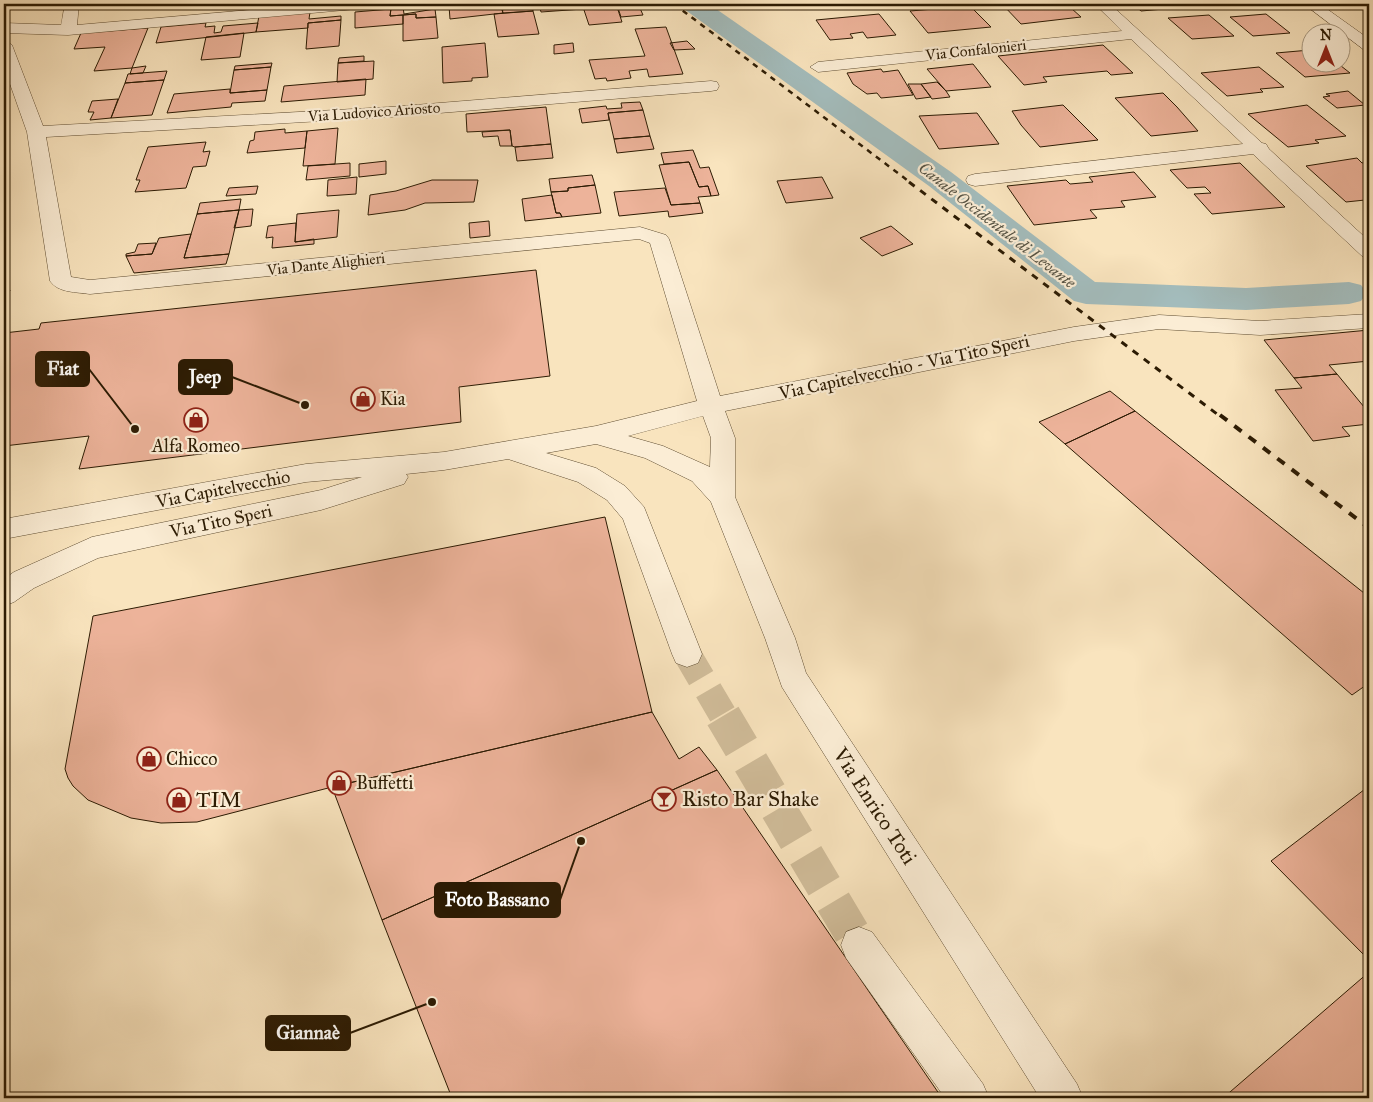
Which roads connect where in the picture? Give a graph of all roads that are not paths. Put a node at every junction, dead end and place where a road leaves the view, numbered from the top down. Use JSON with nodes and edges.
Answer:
{"nodes":[{"id":1,"x":72,"y":4,"type":"edge"},
{"id":2,"x":367,"y":4,"type":"edge"},
{"id":3,"x":1102,"y":4,"type":"edge"},
{"id":4,"x":1311,"y":4,"type":"edge"},
{"id":5,"x":289,"y":7,"type":"edge"},
{"id":6,"x":4,"y":28,"type":"edge"},
{"id":7,"x":68,"y":30,"type":"junction"},
{"id":8,"x":1133,"y":34,"type":"junction"},
{"id":9,"x":4,"y":45,"type":"edge"},
{"id":10,"x":1369,"y":46,"type":"edge"},
{"id":11,"x":818,"y":67,"type":"dead end"},
{"id":12,"x":712,"y":86,"type":"dead end"},
{"id":13,"x":36,"y":132,"type":"junction"},
{"id":14,"x":1260,"y":148,"type":"junction"},
{"id":15,"x":975,"y":180,"type":"dead end"},
{"id":16,"x":1369,"y":252,"type":"edge"},
{"id":17,"x":1369,"y":321,"type":"edge"},
{"id":18,"x":711,"y":406,"type":"junction"},
{"id":19,"x":596,"y":435,"type":"junction"},
{"id":20,"x":508,"y":450,"type":"junction"},
{"id":21,"x":444,"y":462,"type":"junction"},
{"id":22,"x":722,"y":497,"type":"junction"},
{"id":23,"x":4,"y":529,"type":"edge"},
{"id":24,"x":4,"y":594,"type":"edge"},
{"id":25,"x":687,"y":654,"type":"tunnel mouth"},
{"id":26,"x":859,"y":945,"type":"tunnel mouth"},
{"id":27,"x":969,"y":1098,"type":"edge"},
{"id":28,"x":1063,"y":1098,"type":"edge"}],
"edges":[{"from":1,"to":7,"type":"street"},
{"from":2,"to":5,"type":"street"},
{"from":3,"to":8,"type":"street"},
{"from":4,"to":10,"type":"street"},
{"from":5,"to":7,"type":"street"},
{"from":6,"to":7,"type":"street"},
{"from":8,"to":11,"type":"street","name":"Via Confalonieri"},
{"from":8,"to":14,"type":"street"},
{"from":9,"to":13,"type":"street","name":"Via Dante Alighieri"},
{"from":12,"to":13,"type":"street","name":"Via Ludovico Ariosto"},
{"from":13,"to":18,"type":"street","name":"Via Dante Alighieri"},
{"from":14,"to":15,"type":"street"},
{"from":14,"to":16,"type":"street"},
{"from":17,"to":18,"type":"street","name":"Via Capitelvecchio - Via Tito Speri"},
{"from":18,"to":19,"type":"street","name":"Via Capitelvecchio - Via Tito Speri"},
{"from":18,"to":22,"type":"street","name":"Via Enrico Toti"},
{"from":19,"to":20,"type":"street","name":"Via Capitelvecchio - Via Tito Speri"},
{"from":19,"to":22,"type":"street","name":"Via Enrico Toti"},
{"from":20,"to":21,"type":"street","name":"Via Capitelvecchio - Via Tito Speri"},
{"from":20,"to":25,"type":"street"},
{"from":21,"to":23,"type":"street","name":"Via Capitelvecchio"},
{"from":21,"to":24,"type":"street","name":"Via Tito Speri"},
{"from":22,"to":28,"type":"street","name":"Via Enrico Toti"},
{"from":26,"to":27,"type":"street"}]}
